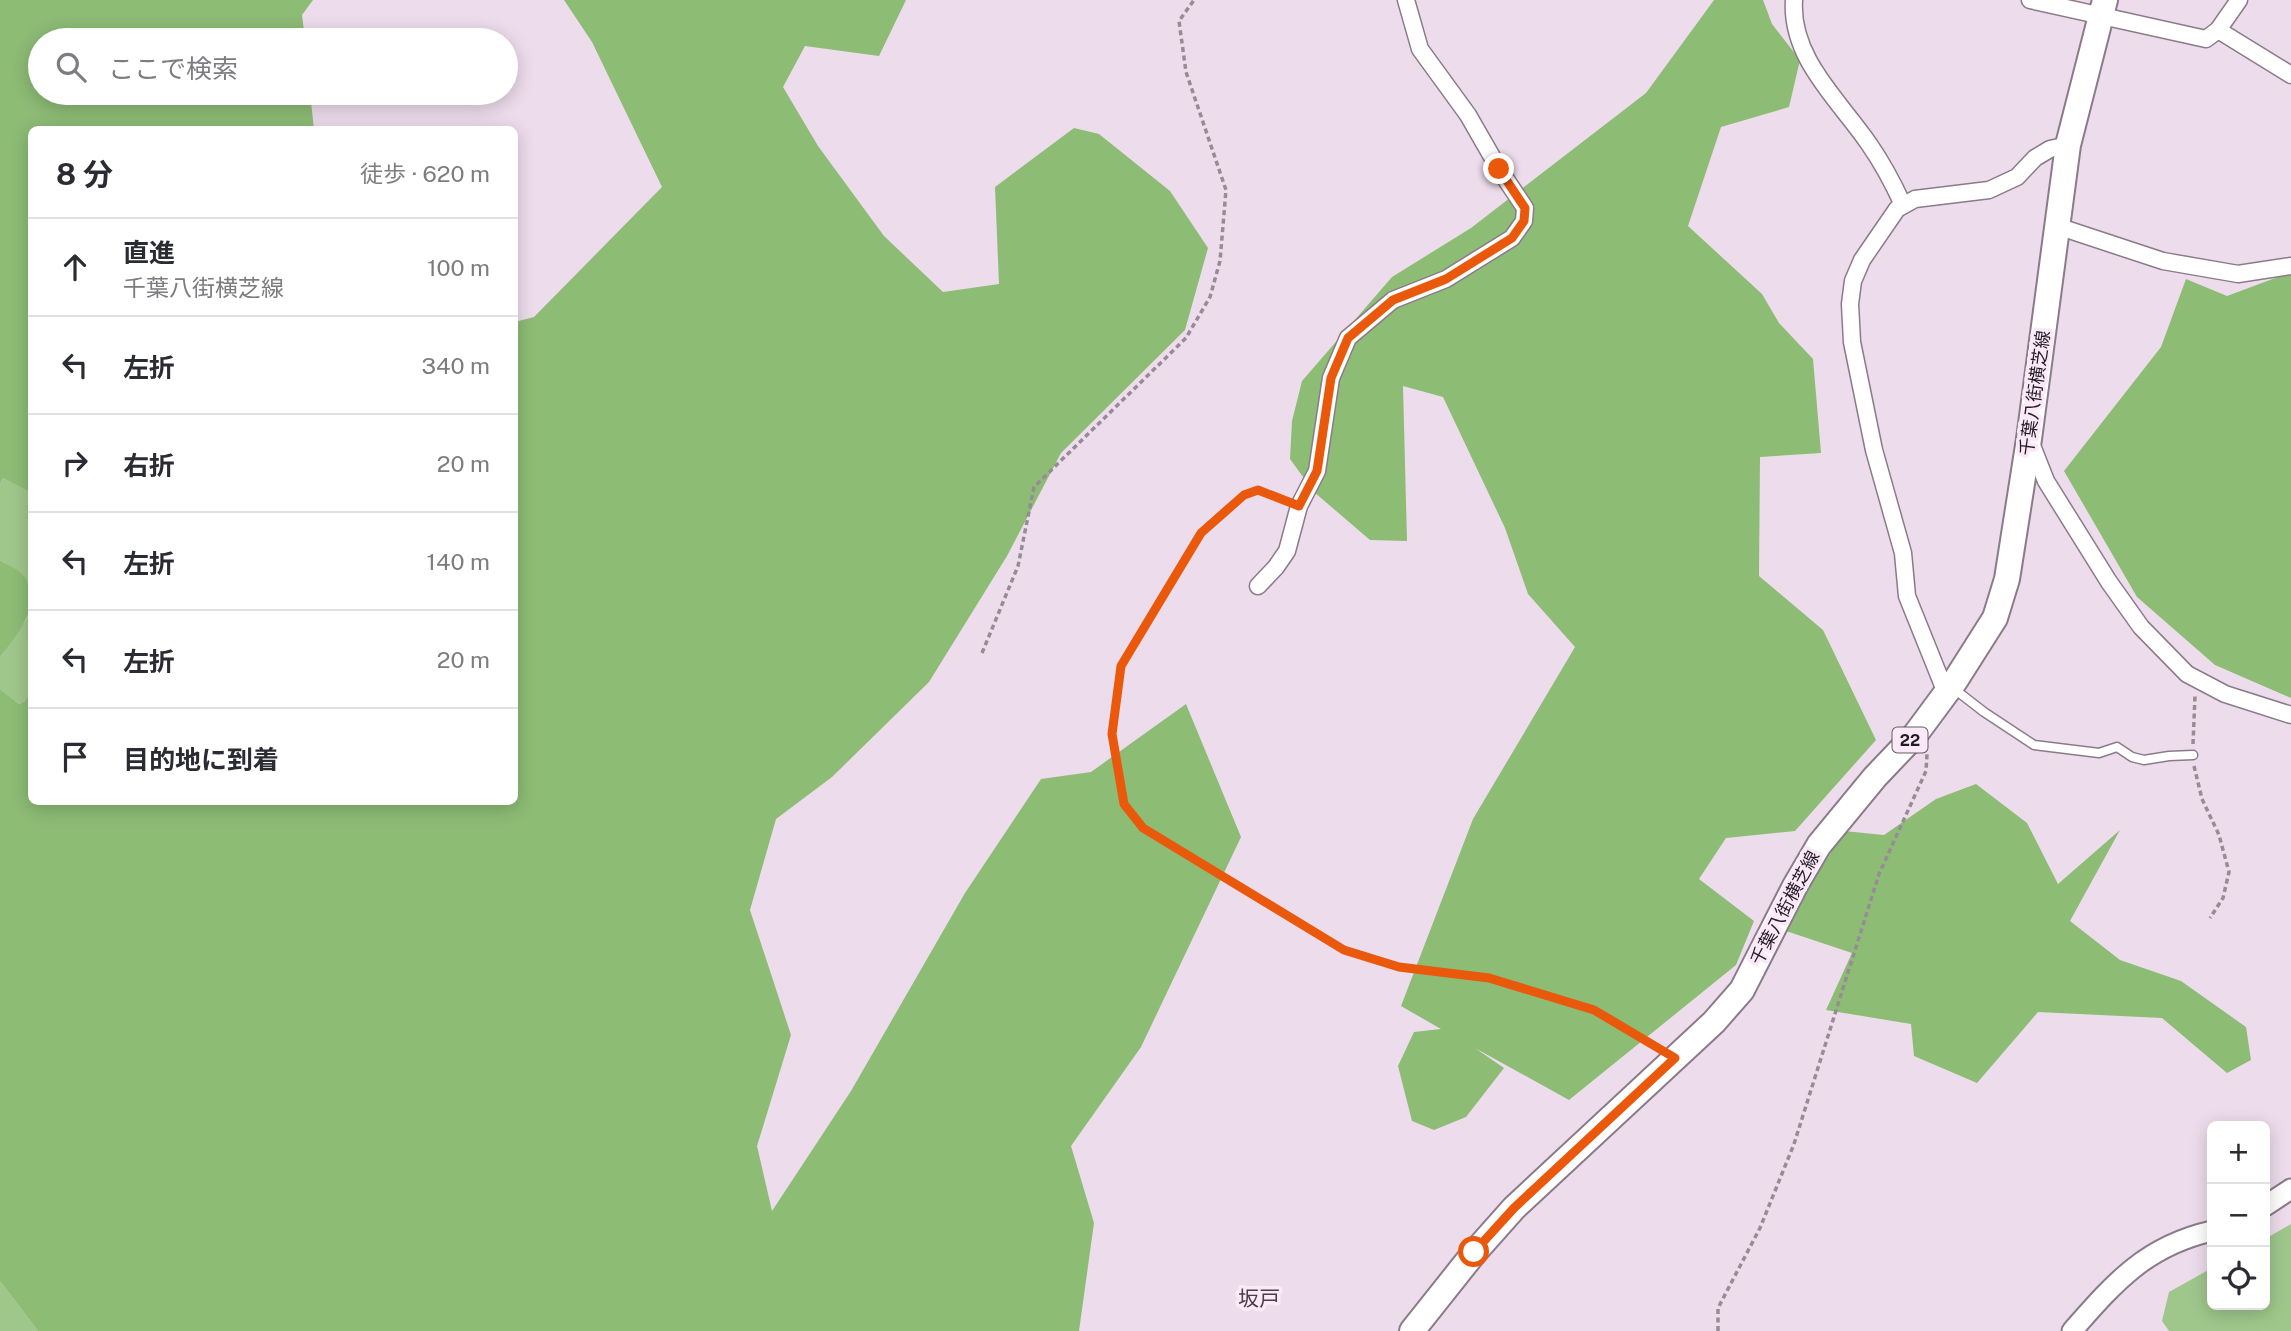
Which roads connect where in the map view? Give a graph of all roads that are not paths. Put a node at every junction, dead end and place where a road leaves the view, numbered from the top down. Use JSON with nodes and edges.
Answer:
{"nodes":[{"id":1,"x":1406,"y":0,"type":"edge"},
{"id":2,"x":1794,"y":0,"type":"edge"},
{"id":3,"x":2030,"y":0,"type":"edge"},
{"id":4,"x":2239,"y":0,"type":"edge"},
{"id":5,"x":2103,"y":8,"type":"edge"},
{"id":6,"x":2218,"y":30,"type":"junction"},
{"id":7,"x":2291,"y":75,"type":"edge"},
{"id":8,"x":2068,"y":145,"type":"junction"},
{"id":9,"x":1903,"y":205,"type":"junction"},
{"id":10,"x":2057,"y":226,"type":"junction"},
{"id":11,"x":2291,"y":266,"type":"edge"},
{"id":12,"x":2029,"y":439,"type":"junction"},
{"id":13,"x":1258,"y":586,"type":"dead end"},
{"id":14,"x":1948,"y":689,"type":"junction"},
{"id":15,"x":2291,"y":715,"type":"edge"},
{"id":16,"x":2193,"y":755,"type":"road end"},
{"id":17,"x":2291,"y":1189,"type":"edge"},
{"id":18,"x":2270,"y":1203,"type":"edge"},
{"id":19,"x":2207,"y":1232,"type":"edge"},
{"id":20,"x":1412,"y":1331,"type":"edge"},
{"id":21,"x":2073,"y":1331,"type":"edge"}],
"edges":[{"from":1,"to":13,"type":"street"},
{"from":2,"to":9,"type":"street"},
{"from":3,"to":5,"type":"street"},
{"from":4,"to":6,"type":"street"},
{"from":5,"to":6,"type":"street"},
{"from":5,"to":8,"type":"main road","name":"千葉八街横芝線","number":"22"},
{"from":6,"to":7,"type":"street"},
{"from":8,"to":9,"type":"street"},
{"from":8,"to":10,"type":"main road","name":"千葉八街横芝線","number":"22"},
{"from":9,"to":14,"type":"street"},
{"from":10,"to":11,"type":"street"},
{"from":10,"to":12,"type":"main road","name":"千葉八街横芝線","number":"22"},
{"from":12,"to":14,"type":"main road","name":"千葉八街横芝線","number":"22"},
{"from":12,"to":15,"type":"street"},
{"from":14,"to":16,"type":"lane"},
{"from":14,"to":20,"type":"main road","name":"千葉八街横芝線","number":"22"},
{"from":17,"to":18,"type":"street"},
{"from":19,"to":21,"type":"street"}]}
